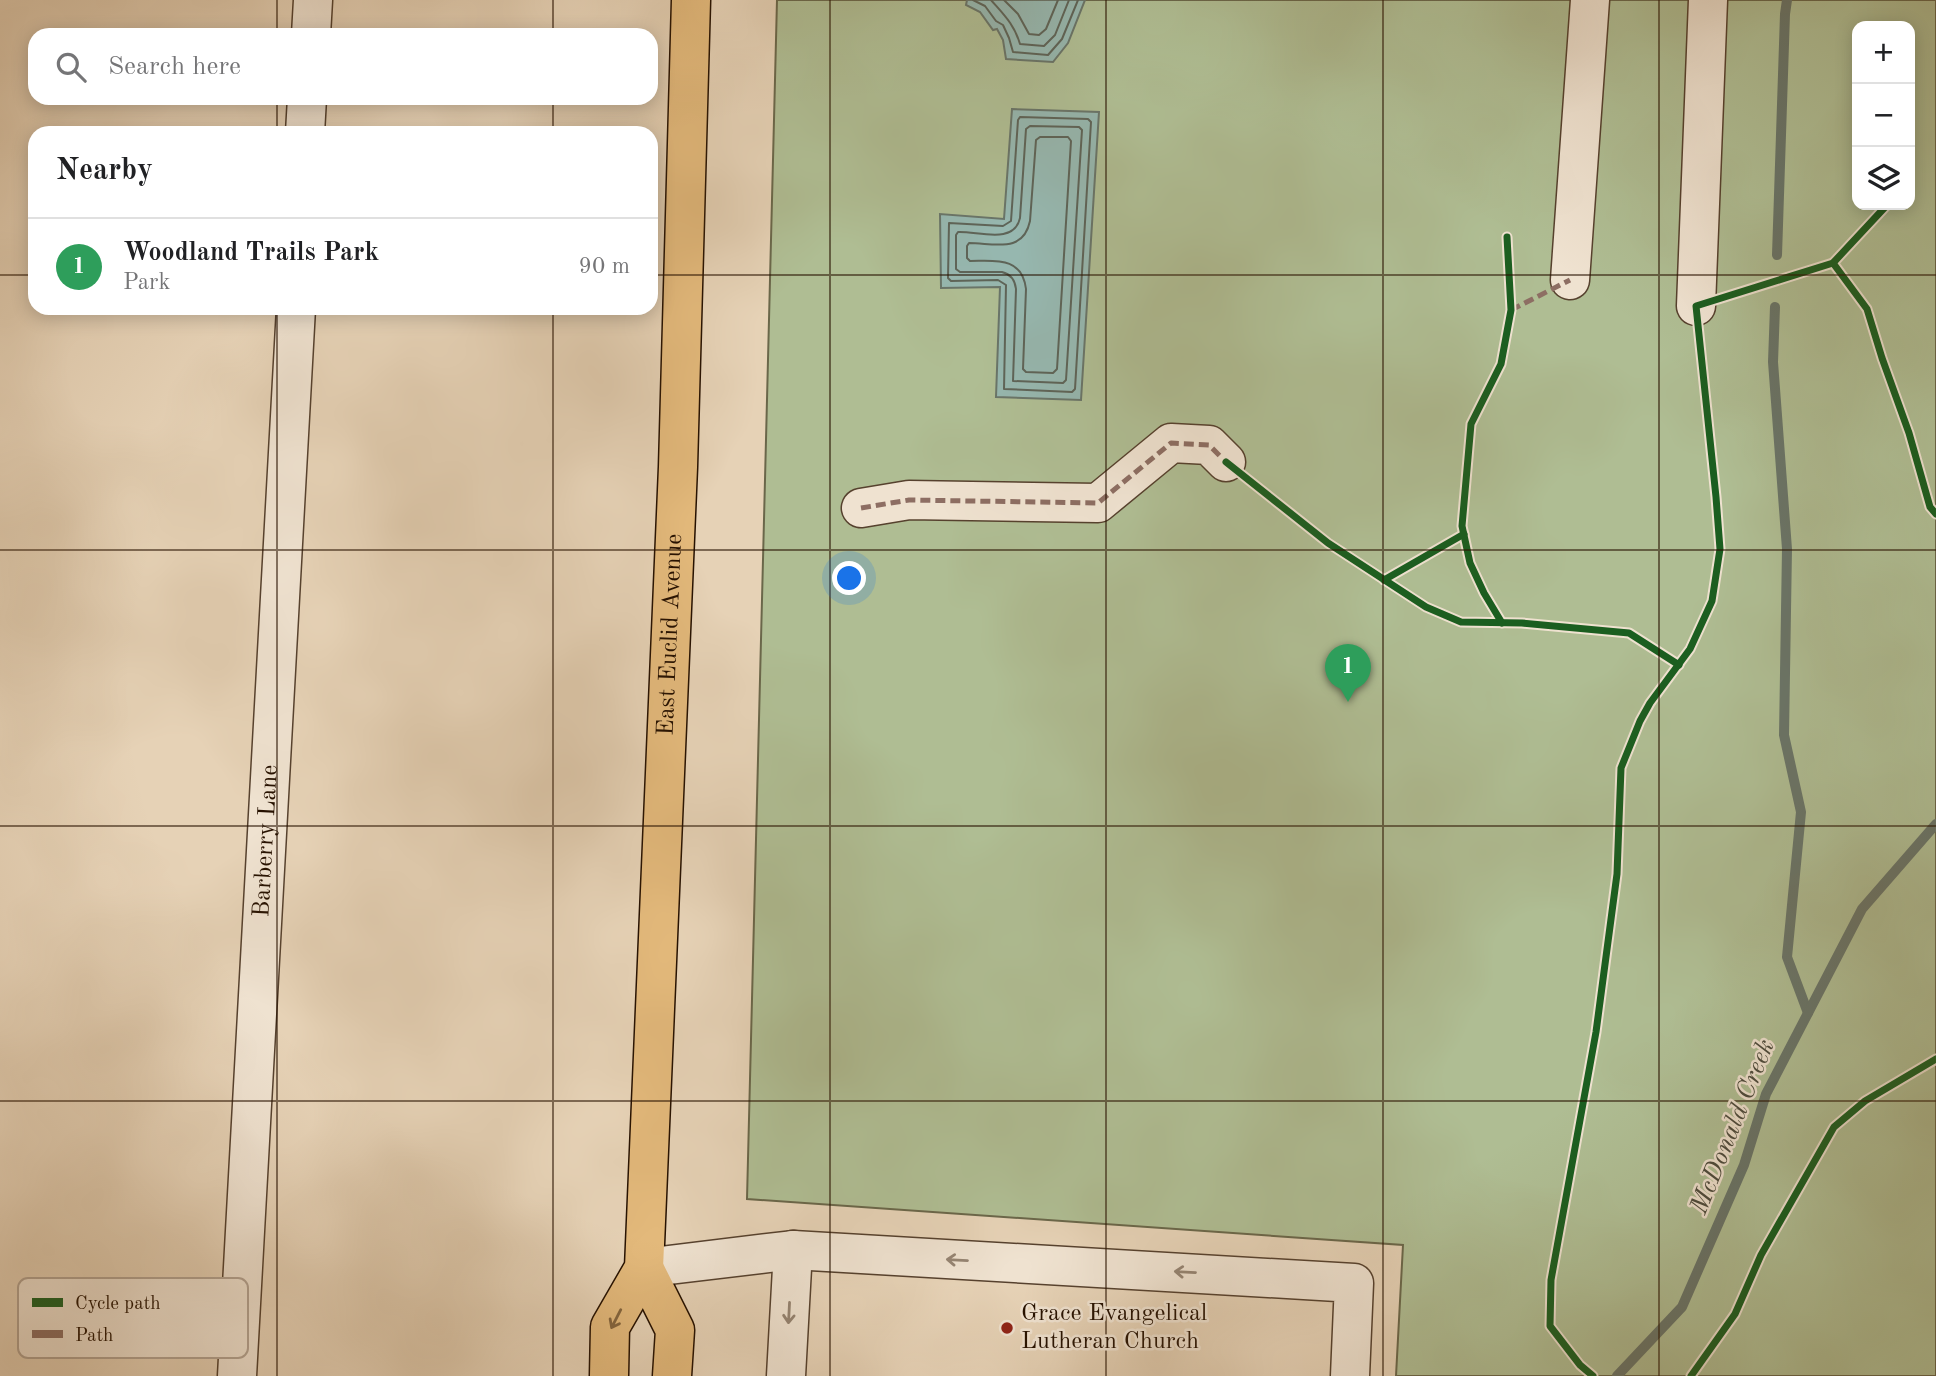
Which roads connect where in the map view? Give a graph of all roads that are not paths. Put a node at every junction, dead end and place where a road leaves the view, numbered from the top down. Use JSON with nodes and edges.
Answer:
{"nodes":[{"id":1,"x":313,"y":0,"type":"edge"},
{"id":2,"x":691,"y":0,"type":"edge"},
{"id":3,"x":1590,"y":0,"type":"edge"},
{"id":4,"x":1708,"y":0,"type":"edge"},
{"id":5,"x":311,"y":28,"type":"edge"},
{"id":6,"x":307,"y":105,"type":"edge"},
{"id":7,"x":305,"y":126,"type":"edge"},
{"id":8,"x":1570,"y":280,"type":"dead end"},
{"id":9,"x":1696,"y":306,"type":"dead end"},
{"id":10,"x":296,"y":315,"type":"edge"},
{"id":11,"x":1226,"y":462,"type":"dead end"},
{"id":12,"x":861,"y":508,"type":"dead end"},
{"id":13,"x":793,"y":1251,"type":"junction"},
{"id":14,"x":644,"y":1268,"type":"junction"},
{"id":15,"x":242,"y":1278,"type":"edge"},
{"id":16,"x":238,"y":1358,"type":"edge"},
{"id":17,"x":237,"y":1376,"type":"edge"},
{"id":18,"x":609,"y":1376,"type":"edge"},
{"id":19,"x":672,"y":1376,"type":"edge"},
{"id":20,"x":786,"y":1376,"type":"edge"},
{"id":21,"x":1350,"y":1376,"type":"edge"}],
"edges":[{"from":1,"to":5,"type":"street"},
{"from":2,"to":14,"type":"main road","name":"East Euclid Avenue"},
{"from":3,"to":8,"type":"street"},
{"from":4,"to":9,"type":"street"},
{"from":6,"to":7,"type":"street"},
{"from":10,"to":15,"type":"street","name":"Barberry Lane"},
{"from":11,"to":12,"type":"street"},
{"from":13,"to":14,"type":"street"},
{"from":13,"to":20,"type":"street","one_way":true},
{"from":21,"to":13,"type":"street","one_way":true},
{"from":14,"to":18,"type":"main road","name":"East Euclid Avenue","one_way":true},
{"from":14,"to":19,"type":"main road","name":"East Euclid Avenue"},
{"from":16,"to":17,"type":"street","name":"Barberry Lane"}]}
